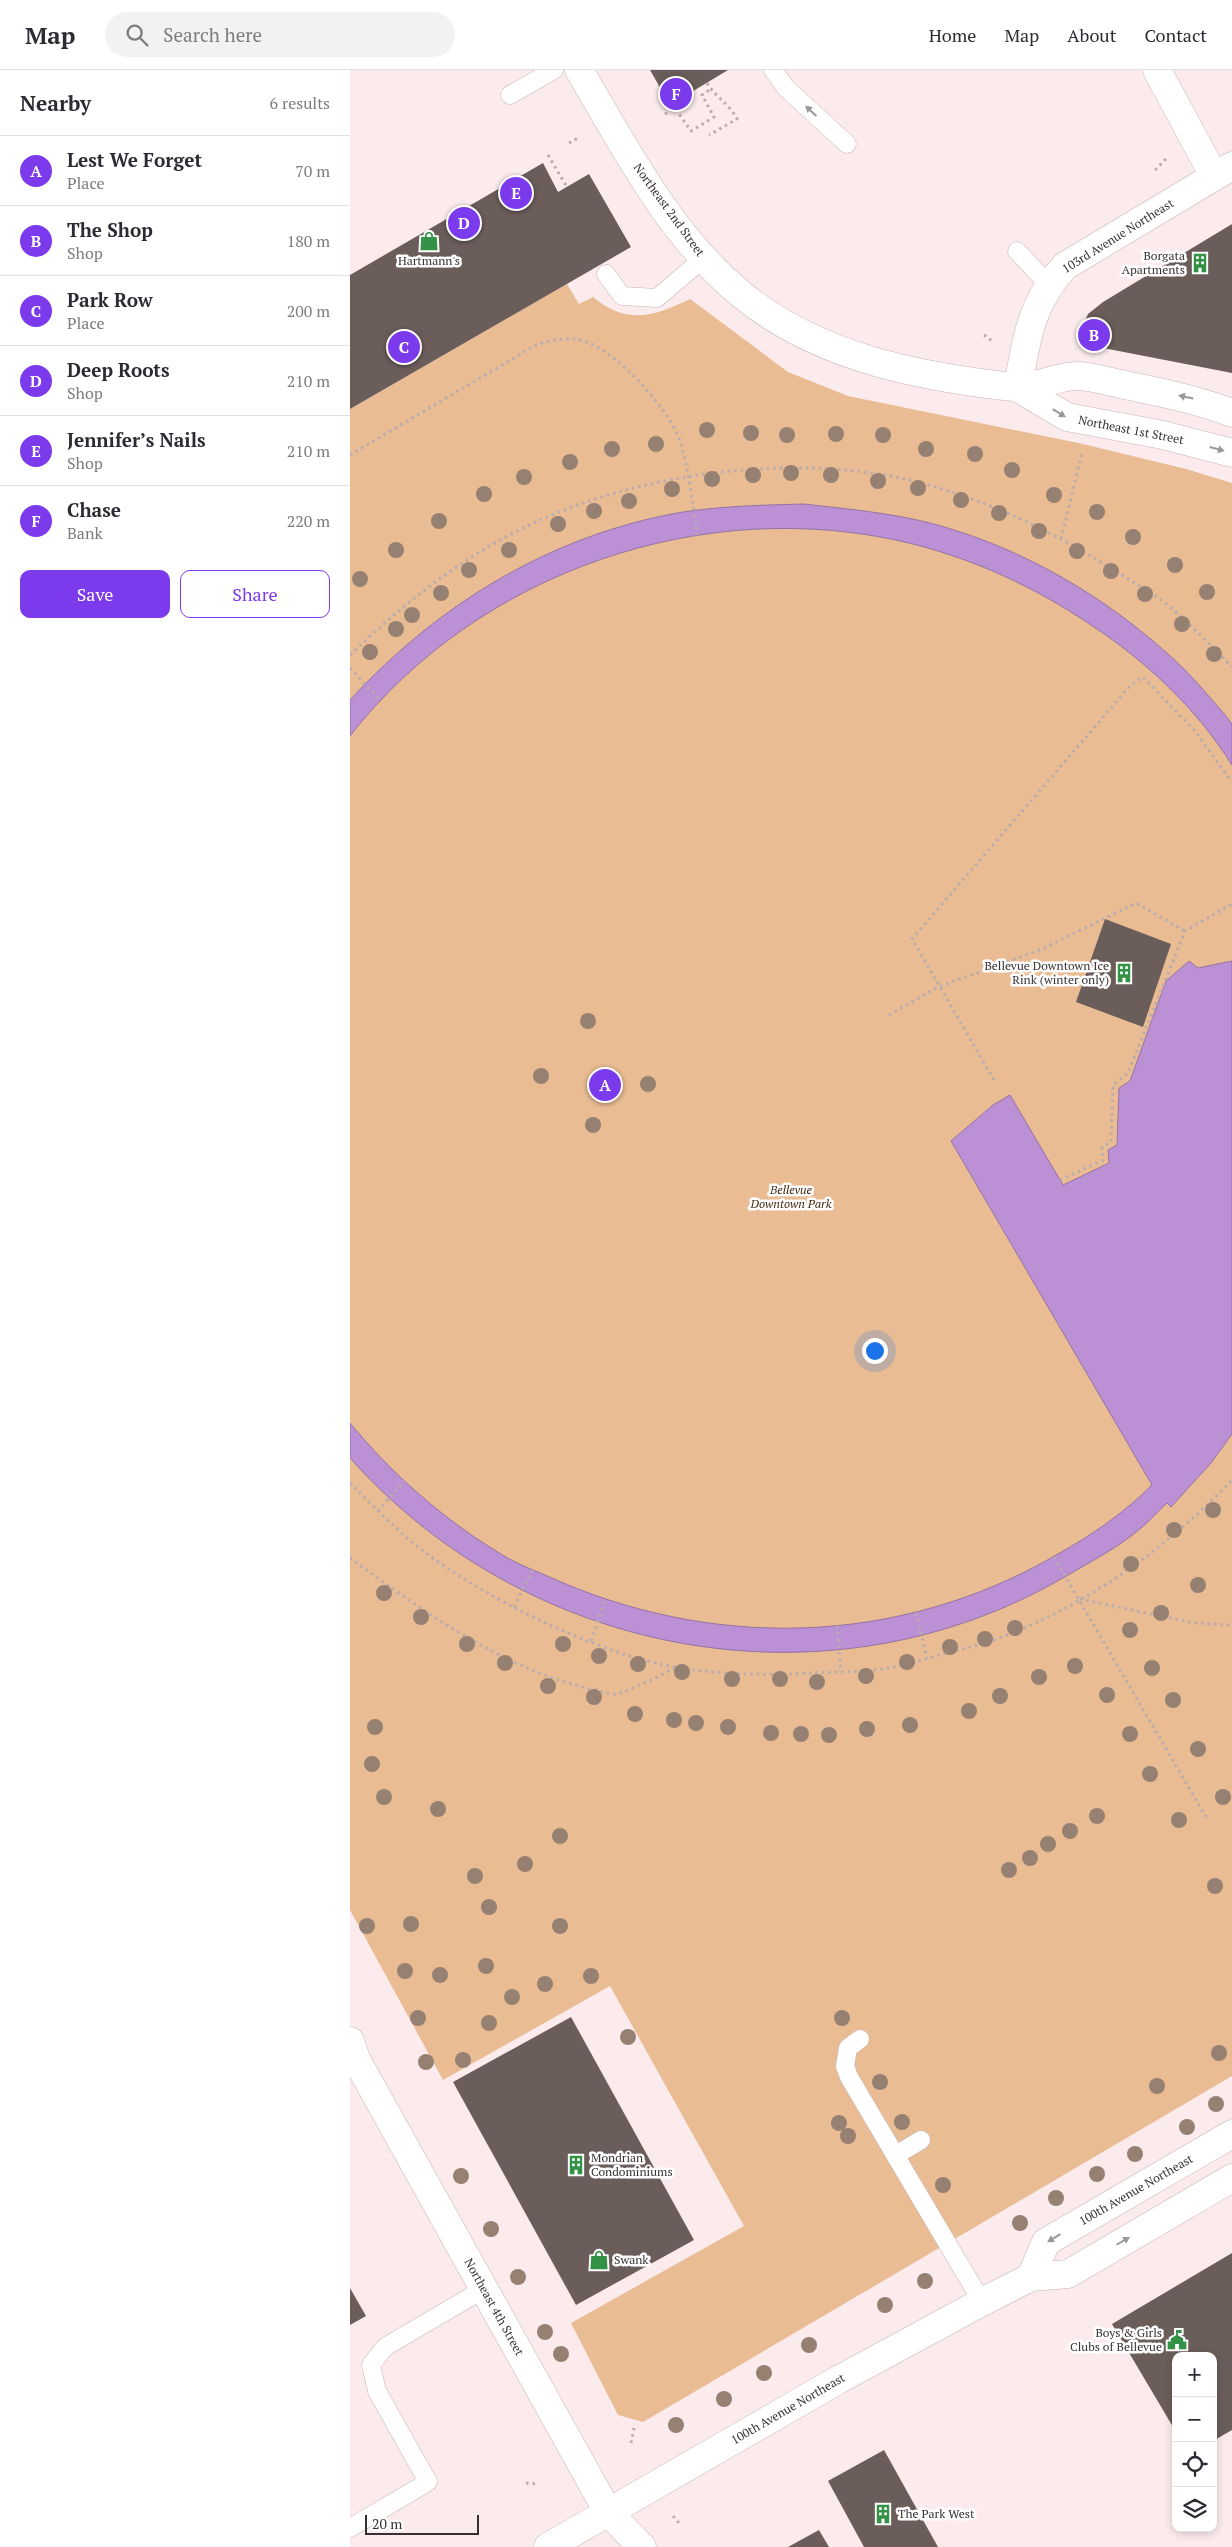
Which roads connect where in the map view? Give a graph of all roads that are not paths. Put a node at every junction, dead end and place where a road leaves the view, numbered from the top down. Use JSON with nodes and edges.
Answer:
{"nodes":[{"id":1,"x":554,"y":70,"type":"edge"},
{"id":2,"x":578,"y":70,"type":"edge"},
{"id":3,"x":773,"y":70,"type":"edge"},
{"id":4,"x":1157,"y":70,"type":"edge"},
{"id":5,"x":510,"y":96,"type":"dead end"},
{"id":6,"x":847,"y":144,"type":"dead end"},
{"id":7,"x":1223,"y":171,"type":"edge"},
{"id":8,"x":1017,"y":251,"type":"dead end"},
{"id":9,"x":704,"y":258,"type":"junction"},
{"id":10,"x":606,"y":274,"type":"dead end"},
{"id":11,"x":1048,"y":284,"type":"junction"},
{"id":12,"x":1018,"y":388,"type":"junction"},
{"id":13,"x":1232,"y":413,"type":"edge"},
{"id":14,"x":1232,"y":453,"type":"edge"},
{"id":15,"x":860,"y":2039,"type":"dead end"},
{"id":16,"x":352,"y":2051,"type":"edge"},
{"id":17,"x":1232,"y":2134,"type":"edge"},
{"id":18,"x":921,"y":2140,"type":"dead end"},
{"id":19,"x":896,"y":2155,"type":"junction"},
{"id":20,"x":1232,"y":2178,"type":"edge"},
{"id":21,"x":1031,"y":2277,"type":"junction"},
{"id":22,"x":484,"y":2289,"type":"junction"},
{"id":23,"x":982,"y":2302,"type":"junction"},
{"id":24,"x":608,"y":2512,"type":"junction"},
{"id":25,"x":350,"y":2528,"type":"edge"},
{"id":26,"x":548,"y":2547,"type":"edge"},
{"id":27,"x":642,"y":2547,"type":"edge"}],
"edges":[{"from":1,"to":5,"type":"lane"},
{"from":2,"to":9,"type":"main road","name":"Northeast 2nd Street"},
{"from":6,"to":3,"type":"lane","one_way":true},
{"from":4,"to":7,"type":"main road"},
{"from":7,"to":11,"type":"main road","name":"103rd Avenue Northeast"},
{"from":8,"to":11,"type":"lane"},
{"from":9,"to":10,"type":"lane"},
{"from":9,"to":12,"type":"main road","name":"Northeast 2nd Street"},
{"from":11,"to":12,"type":"main road","name":"103rd Avenue Northeast"},
{"from":13,"to":12,"type":"main road","one_way":true},
{"from":12,"to":14,"type":"main road","name":"Northeast 1st Street","one_way":true},
{"from":15,"to":19,"type":"lane"},
{"from":16,"to":22,"type":"main road","name":"Northeast 4th Street"},
{"from":17,"to":21,"type":"main road","name":"100th Avenue Northeast","one_way":true},
{"from":18,"to":19,"type":"lane"},
{"from":19,"to":23,"type":"lane"},
{"from":21,"to":20,"type":"main road","name":"100th Avenue Northeast","one_way":true},
{"from":21,"to":23,"type":"main road","name":"100th Avenue Northeast"},
{"from":22,"to":24,"type":"main road","name":"Northeast 4th Street"},
{"from":22,"to":25,"type":"lane"},
{"from":23,"to":24,"type":"main road","name":"100th Avenue Northeast"},
{"from":24,"to":26,"type":"main road","name":"100th Avenue Northeast"},
{"from":24,"to":27,"type":"main road","name":"Northeast 4th Street"}]}
